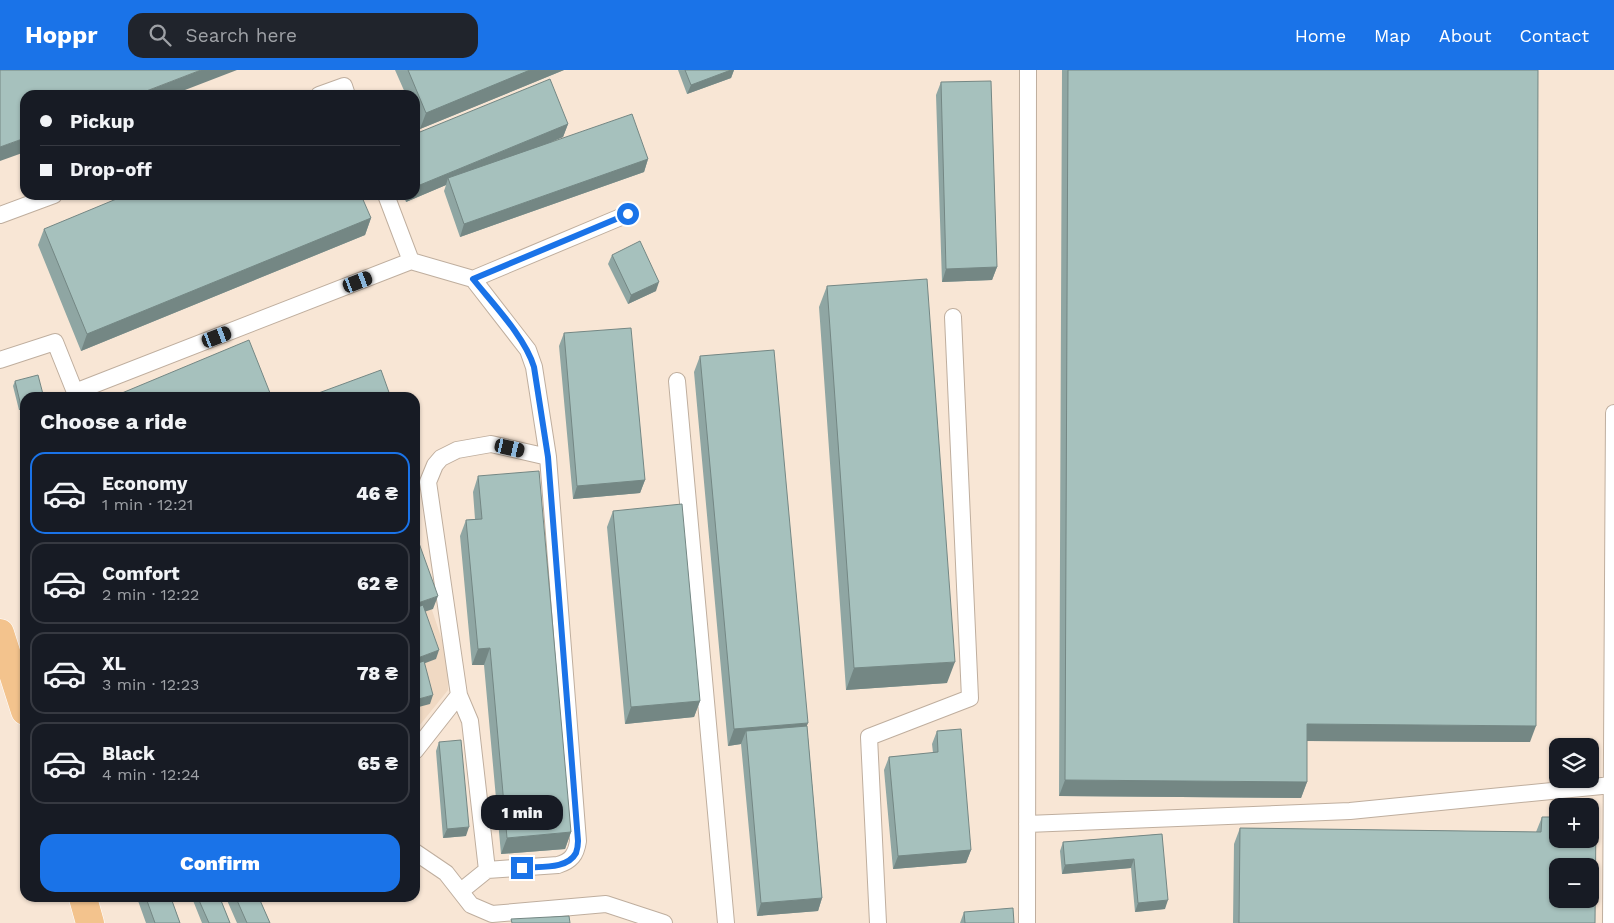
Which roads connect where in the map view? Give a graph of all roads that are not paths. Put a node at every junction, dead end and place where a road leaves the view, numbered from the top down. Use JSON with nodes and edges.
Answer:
{"nodes":[{"id":1,"x":1028,"y":70,"type":"edge"},
{"id":2,"x":333,"y":90,"type":"edge"},
{"id":3,"x":345,"y":90,"type":"edge"},
{"id":4,"x":40,"y":200,"type":"edge"},
{"id":5,"x":388,"y":200,"type":"edge"},
{"id":6,"x":628,"y":214,"type":"dead end"},
{"id":7,"x":0,"y":215,"type":"edge"},
{"id":8,"x":411,"y":261,"type":"junction"},
{"id":9,"x":473,"y":279,"type":"junction"},
{"id":10,"x":953,"y":317,"type":"dead end"},
{"id":11,"x":0,"y":360,"type":"edge"},
{"id":12,"x":677,"y":381,"type":"dead end"},
{"id":13,"x":1614,"y":413,"type":"edge"},
{"id":14,"x":548,"y":457,"type":"junction"},
{"id":15,"x":0,"y":633,"type":"edge"},
{"id":16,"x":20,"y":695,"type":"edge"},
{"id":17,"x":460,"y":695,"type":"junction"},
{"id":18,"x":420,"y":744,"type":"edge"},
{"id":19,"x":1612,"y":785,"type":"junction"},
{"id":20,"x":1027,"y":824,"type":"junction"},
{"id":21,"x":420,"y":856,"type":"edge"},
{"id":22,"x":487,"y":870,"type":"junction"},
{"id":23,"x":460,"y":892,"type":"junction"},
{"id":24,"x":84,"y":902,"type":"edge"},
{"id":25,"x":90,"y":923,"type":"edge"},
{"id":26,"x":664,"y":923,"type":"edge"},
{"id":27,"x":726,"y":923,"type":"edge"},
{"id":28,"x":878,"y":923,"type":"edge"},
{"id":29,"x":1027,"y":923,"type":"edge"},
{"id":30,"x":1611,"y":923,"type":"edge"}],
"edges":[{"from":1,"to":20,"type":"lane"},
{"from":2,"to":3,"type":"lane"},
{"from":4,"to":7,"type":"lane"},
{"from":5,"to":8,"type":"lane"},
{"from":6,"to":9,"type":"lane"},
{"from":8,"to":9,"type":"lane"},
{"from":8,"to":11,"type":"lane"},
{"from":9,"to":14,"type":"lane"},
{"from":10,"to":28,"type":"lane"},
{"from":12,"to":27,"type":"lane"},
{"from":13,"to":19,"type":"lane"},
{"from":14,"to":17,"type":"lane"},
{"from":14,"to":22,"type":"lane"},
{"from":15,"to":16,"type":"main road"},
{"from":17,"to":18,"type":"lane"},
{"from":17,"to":22,"type":"lane"},
{"from":19,"to":20,"type":"lane"},
{"from":19,"to":30,"type":"lane"},
{"from":20,"to":29,"type":"lane"},
{"from":21,"to":23,"type":"lane"},
{"from":22,"to":23,"type":"lane"},
{"from":23,"to":26,"type":"lane"},
{"from":24,"to":25,"type":"main road"}]}
